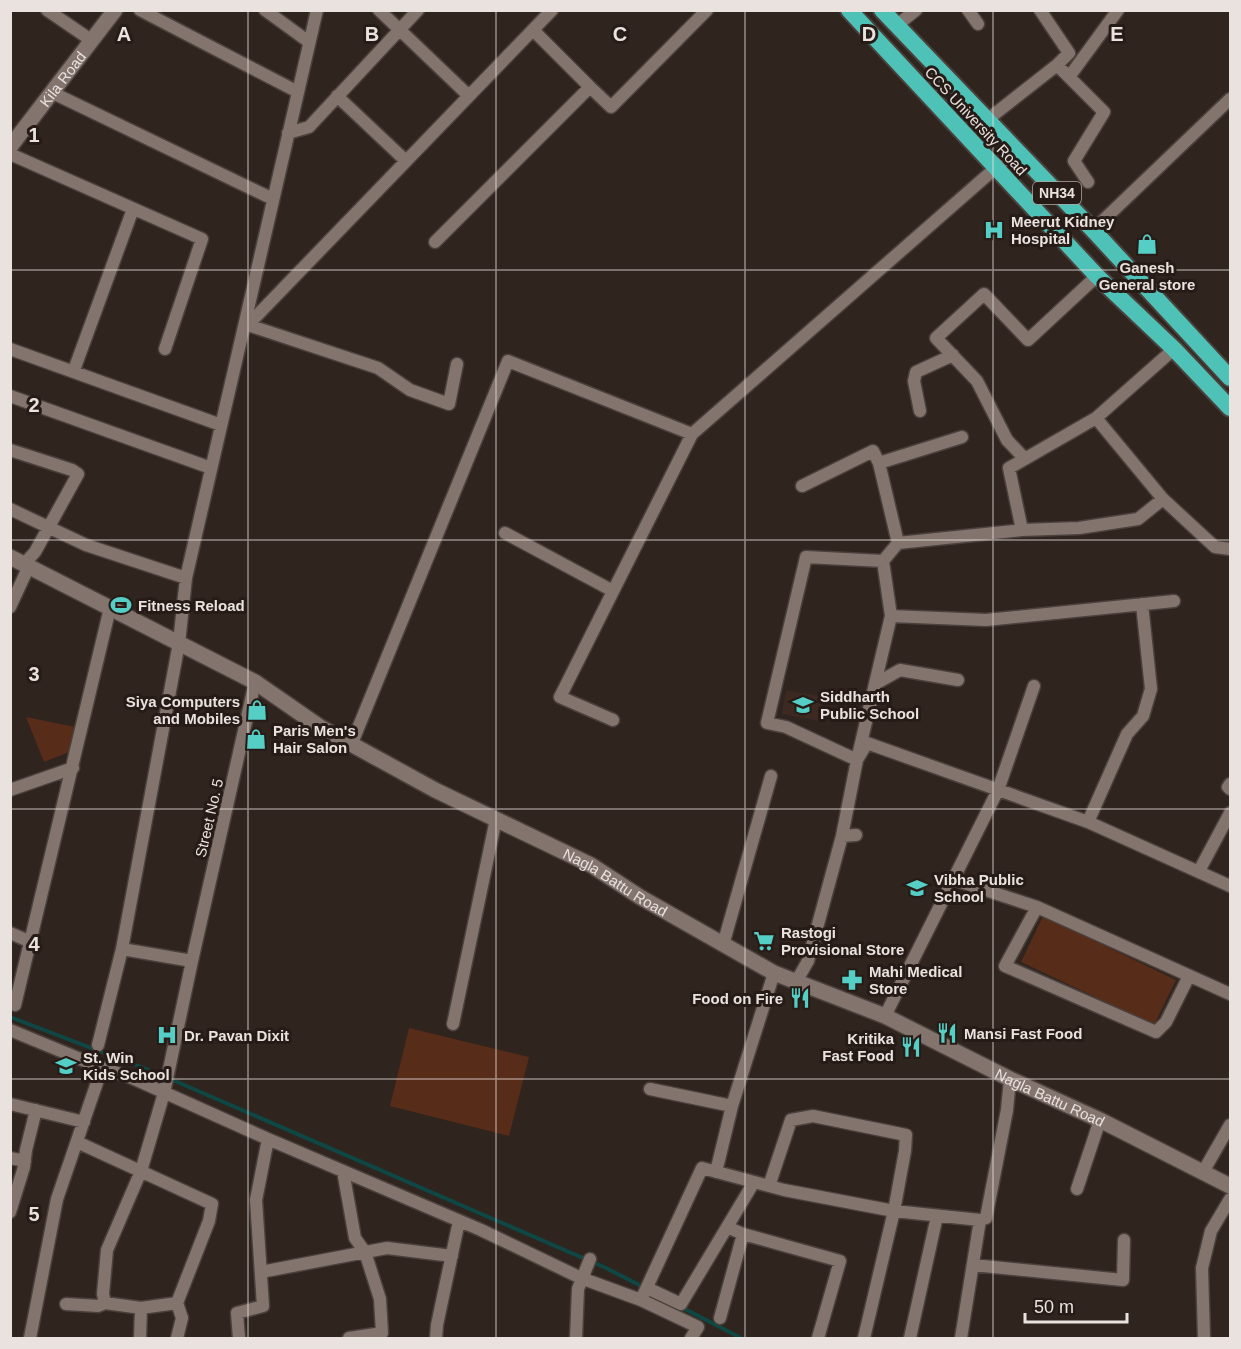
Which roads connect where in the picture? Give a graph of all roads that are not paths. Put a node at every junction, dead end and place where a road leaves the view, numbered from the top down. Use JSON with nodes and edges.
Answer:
{"nodes":[{"id":1,"x":47,"y":10,"type":"edge"},
{"id":2,"x":115,"y":10,"type":"edge"},
{"id":3,"x":140,"y":10,"type":"edge"},
{"id":4,"x":265,"y":10,"type":"edge"},
{"id":5,"x":317,"y":10,"type":"edge"},
{"id":6,"x":379,"y":10,"type":"edge"},
{"id":7,"x":418,"y":10,"type":"edge"},
{"id":8,"x":552,"y":10,"type":"edge"},
{"id":9,"x":707,"y":10,"type":"edge"},
{"id":10,"x":849,"y":10,"type":"edge"},
{"id":11,"x":882,"y":10,"type":"edge"},
{"id":12,"x":916,"y":10,"type":"edge"},
{"id":13,"x":968,"y":10,"type":"edge"},
{"id":14,"x":1040,"y":10,"type":"edge"},
{"id":15,"x":1118,"y":10,"type":"edge"},
{"id":16,"x":978,"y":24,"type":"dead end"},
{"id":17,"x":897,"y":26,"type":"junction"},
{"id":18,"x":399,"y":30,"type":"junction"},
{"id":19,"x":533,"y":30,"type":"junction"},
{"id":20,"x":91,"y":40,"type":"junction"},
{"id":21,"x":309,"y":42,"type":"junction"},
{"id":22,"x":1057,"y":65,"type":"junction"},
{"id":23,"x":1069,"y":77,"type":"junction"},
{"id":24,"x":590,"y":87,"type":"junction"},
{"id":25,"x":298,"y":92,"type":"junction"},
{"id":26,"x":52,"y":93,"type":"junction"},
{"id":27,"x":337,"y":96,"type":"junction"},
{"id":28,"x":469,"y":96,"type":"junction"},
{"id":29,"x":1230,"y":99,"type":"edge"},
{"id":30,"x":987,"y":120,"type":"junction"},
{"id":31,"x":288,"y":133,"type":"junction"},
{"id":32,"x":10,"y":147,"type":"edge"},
{"id":33,"x":1015,"y":151,"type":"junction"},
{"id":34,"x":10,"y":154,"type":"edge"},
{"id":35,"x":406,"y":161,"type":"junction"},
{"id":36,"x":996,"y":169,"type":"junction"},
{"id":37,"x":1088,"y":182,"type":"dead end"},
{"id":38,"x":273,"y":199,"type":"junction"},
{"id":39,"x":134,"y":209,"type":"junction"},
{"id":40,"x":1093,"y":230,"type":"junction"},
{"id":41,"x":435,"y":242,"type":"dead end"},
{"id":42,"x":1097,"y":276,"type":"junction"},
{"id":43,"x":245,"y":327,"type":"junction"},
{"id":44,"x":10,"y":349,"type":"edge"},
{"id":45,"x":165,"y":349,"type":"dead end"},
{"id":46,"x":1174,"y":349,"type":"junction"},
{"id":47,"x":953,"y":355,"type":"junction"},
{"id":48,"x":457,"y":364,"type":"dead end"},
{"id":49,"x":74,"y":370,"type":"junction"},
{"id":50,"x":1230,"y":378,"type":"edge"},
{"id":51,"x":10,"y":396,"type":"edge"},
{"id":52,"x":1230,"y":408,"type":"edge"},
{"id":53,"x":920,"y":411,"type":"dead end"},
{"id":54,"x":1096,"y":418,"type":"junction"},
{"id":55,"x":221,"y":425,"type":"junction"},
{"id":56,"x":692,"y":434,"type":"junction"},
{"id":57,"x":962,"y":436,"type":"dead end"},
{"id":58,"x":10,"y":450,"type":"edge"},
{"id":59,"x":1025,"y":459,"type":"junction"},
{"id":60,"x":879,"y":463,"type":"junction"},
{"id":61,"x":211,"y":468,"type":"junction"},
{"id":62,"x":802,"y":486,"type":"dead end"},
{"id":63,"x":1163,"y":499,"type":"junction"},
{"id":64,"x":10,"y":510,"type":"edge"},
{"id":65,"x":48,"y":528,"type":"junction"},
{"id":66,"x":1022,"y":530,"type":"junction"},
{"id":67,"x":505,"y":533,"type":"dead end"},
{"id":68,"x":898,"y":543,"type":"junction"},
{"id":69,"x":1230,"y":549,"type":"edge"},
{"id":70,"x":883,"y":561,"type":"junction"},
{"id":71,"x":21,"y":562,"type":"edge"},
{"id":72,"x":186,"y":578,"type":"junction"},
{"id":73,"x":613,"y":591,"type":"junction"},
{"id":74,"x":1174,"y":601,"type":"dead end"},
{"id":75,"x":1142,"y":604,"type":"junction"},
{"id":76,"x":10,"y":607,"type":"edge"},
{"id":77,"x":110,"y":608,"type":"junction"},
{"id":78,"x":891,"y":616,"type":"junction"},
{"id":79,"x":179,"y":643,"type":"junction"},
{"id":80,"x":958,"y":680,"type":"dead end"},
{"id":81,"x":255,"y":682,"type":"junction"},
{"id":82,"x":875,"y":684,"type":"junction"},
{"id":83,"x":1034,"y":686,"type":"dead end"},
{"id":84,"x":613,"y":720,"type":"dead end"},
{"id":85,"x":352,"y":743,"type":"junction"},
{"id":86,"x":857,"y":760,"type":"junction"},
{"id":87,"x":73,"y":768,"type":"junction"},
{"id":88,"x":771,"y":776,"type":"dead end"},
{"id":89,"x":1230,"y":784,"type":"edge"},
{"id":90,"x":1230,"y":789,"type":"edge"},
{"id":91,"x":10,"y":790,"type":"edge"},
{"id":92,"x":998,"y":790,"type":"junction"},
{"id":93,"x":1230,"y":813,"type":"edge"},
{"id":94,"x":496,"y":819,"type":"junction"},
{"id":95,"x":1088,"y":822,"type":"junction"},
{"id":96,"x":856,"y":835,"type":"dead end"},
{"id":97,"x":842,"y":836,"type":"junction"},
{"id":98,"x":1199,"y":871,"type":"junction"},
{"id":99,"x":955,"y":880,"type":"junction"},
{"id":100,"x":1230,"y":886,"type":"edge"},
{"id":101,"x":1037,"y":907,"type":"junction"},
{"id":102,"x":10,"y":933,"type":"edge"},
{"id":103,"x":31,"y":942,"type":"junction"},
{"id":104,"x":723,"y":945,"type":"junction"},
{"id":105,"x":122,"y":949,"type":"junction"},
{"id":106,"x":192,"y":961,"type":"junction"},
{"id":107,"x":774,"y":973,"type":"junction"},
{"id":108,"x":1189,"y":976,"type":"junction"},
{"id":109,"x":796,"y":982,"type":"junction"},
{"id":110,"x":1230,"y":994,"type":"edge"},
{"id":111,"x":15,"y":1005,"type":"dead end"},
{"id":112,"x":885,"y":1017,"type":"junction"},
{"id":113,"x":453,"y":1024,"type":"dead end"},
{"id":114,"x":10,"y":1030,"type":"edge"},
{"id":115,"x":98,"y":1045,"type":"dead end"},
{"id":116,"x":102,"y":1068,"type":"junction"},
{"id":117,"x":1010,"y":1079,"type":"junction"},
{"id":118,"x":166,"y":1085,"type":"junction"},
{"id":119,"x":650,"y":1089,"type":"dead end"},
{"id":120,"x":10,"y":1104,"type":"edge"},
{"id":121,"x":732,"y":1106,"type":"junction"},
{"id":122,"x":36,"y":1110,"type":"junction"},
{"id":123,"x":1100,"y":1120,"type":"junction"},
{"id":124,"x":84,"y":1122,"type":"junction"},
{"id":125,"x":1230,"y":1125,"type":"edge"},
{"id":126,"x":268,"y":1139,"type":"junction"},
{"id":127,"x":77,"y":1142,"type":"junction"},
{"id":128,"x":10,"y":1158,"type":"edge"},
{"id":129,"x":25,"y":1161,"type":"junction"},
{"id":130,"x":141,"y":1171,"type":"junction"},
{"id":131,"x":343,"y":1171,"type":"junction"},
{"id":132,"x":716,"y":1172,"type":"junction"},
{"id":133,"x":1203,"y":1172,"type":"junction"},
{"id":134,"x":754,"y":1182,"type":"junction"},
{"id":135,"x":769,"y":1186,"type":"junction"},
{"id":136,"x":1230,"y":1186,"type":"edge"},
{"id":137,"x":1077,"y":1189,"type":"dead end"},
{"id":138,"x":12,"y":1198,"type":"edge"},
{"id":139,"x":1230,"y":1199,"type":"edge"},
{"id":140,"x":894,"y":1211,"type":"junction"},
{"id":141,"x":10,"y":1212,"type":"edge"},
{"id":142,"x":937,"y":1216,"type":"junction"},
{"id":143,"x":980,"y":1220,"type":"junction"},
{"id":144,"x":459,"y":1221,"type":"junction"},
{"id":145,"x":727,"y":1227,"type":"junction"},
{"id":146,"x":743,"y":1234,"type":"junction"},
{"id":147,"x":1124,"y":1240,"type":"dead end"},
{"id":148,"x":365,"y":1252,"type":"junction"},
{"id":149,"x":452,"y":1256,"type":"junction"},
{"id":150,"x":590,"y":1259,"type":"dead end"},
{"id":151,"x":973,"y":1265,"type":"junction"},
{"id":152,"x":261,"y":1272,"type":"junction"},
{"id":153,"x":583,"y":1275,"type":"junction"},
{"id":154,"x":644,"y":1293,"type":"junction"},
{"id":155,"x":105,"y":1303,"type":"junction"},
{"id":156,"x":177,"y":1303,"type":"junction"},
{"id":157,"x":66,"y":1304,"type":"dead end"},
{"id":158,"x":141,"y":1308,"type":"junction"},
{"id":159,"x":720,"y":1318,"type":"dead end"},
{"id":160,"x":30,"y":1338,"type":"edge"},
{"id":161,"x":140,"y":1338,"type":"edge"},
{"id":162,"x":177,"y":1338,"type":"edge"},
{"id":163,"x":239,"y":1338,"type":"edge"},
{"id":164,"x":349,"y":1338,"type":"edge"},
{"id":165,"x":436,"y":1338,"type":"edge"},
{"id":166,"x":576,"y":1338,"type":"edge"},
{"id":167,"x":692,"y":1338,"type":"edge"},
{"id":168,"x":818,"y":1338,"type":"edge"},
{"id":169,"x":864,"y":1338,"type":"edge"},
{"id":170,"x":910,"y":1338,"type":"edge"},
{"id":171,"x":961,"y":1338,"type":"edge"},
{"id":172,"x":1204,"y":1338,"type":"edge"}],
"edges":[{"from":1,"to":20,"type":"street"},
{"from":2,"to":20,"type":"street","name":"Kila Road"},
{"from":3,"to":25,"type":"street"},
{"from":4,"to":21,"type":"street"},
{"from":5,"to":21,"type":"street"},
{"from":6,"to":18,"type":"street"},
{"from":7,"to":18,"type":"street"},
{"from":8,"to":19,"type":"street"},
{"from":9,"to":24,"type":"street"},
{"from":10,"to":36,"type":"highway","name":"CCS University Road","number":"NH34"},
{"from":11,"to":17,"type":"highway","name":"CCS University Road","number":"NH34"},
{"from":12,"to":17,"type":"street"},
{"from":13,"to":16,"type":"street"},
{"from":14,"to":22,"type":"street"},
{"from":15,"to":23,"type":"street"},
{"from":17,"to":30,"type":"highway","name":"CCS University Road","number":"NH34"},
{"from":18,"to":27,"type":"street"},
{"from":18,"to":28,"type":"street"},
{"from":19,"to":24,"type":"street"},
{"from":19,"to":28,"type":"street"},
{"from":20,"to":26,"type":"street","name":"Kila Road"},
{"from":21,"to":25,"type":"street"},
{"from":22,"to":23,"type":"street"},
{"from":22,"to":30,"type":"street"},
{"from":23,"to":37,"type":"street"},
{"from":24,"to":41,"type":"street"},
{"from":25,"to":31,"type":"street"},
{"from":26,"to":32,"type":"street","name":"Kila Road"},
{"from":26,"to":38,"type":"street"},
{"from":27,"to":31,"type":"street"},
{"from":27,"to":35,"type":"street"},
{"from":28,"to":35,"type":"street"},
{"from":29,"to":40,"type":"street"},
{"from":30,"to":33,"type":"highway","name":"CCS University Road","number":"NH34"},
{"from":31,"to":38,"type":"street"},
{"from":33,"to":36,"type":"street"},
{"from":33,"to":40,"type":"highway","name":"CCS University Road","number":"NH34"},
{"from":34,"to":39,"type":"street"},
{"from":35,"to":43,"type":"street"},
{"from":36,"to":42,"type":"highway","name":"CCS University Road","number":"NH34"},
{"from":36,"to":56,"type":"street"},
{"from":38,"to":43,"type":"street"},
{"from":39,"to":45,"type":"street"},
{"from":39,"to":49,"type":"street"},
{"from":40,"to":50,"type":"highway","name":"CCS University Road","number":"NH34"},
{"from":42,"to":46,"type":"highway","name":"CCS University Road","number":"NH34"},
{"from":42,"to":47,"type":"street"},
{"from":43,"to":48,"type":"street"},
{"from":43,"to":55,"type":"street"},
{"from":44,"to":49,"type":"street"},
{"from":46,"to":52,"type":"highway","name":"CCS University Road","number":"NH34"},
{"from":46,"to":54,"type":"street"},
{"from":47,"to":53,"type":"street"},
{"from":47,"to":59,"type":"street"},
{"from":49,"to":55,"type":"street"},
{"from":51,"to":61,"type":"street"},
{"from":54,"to":59,"type":"street"},
{"from":54,"to":63,"type":"street"},
{"from":55,"to":61,"type":"street"},
{"from":56,"to":73,"type":"street"},
{"from":56,"to":85,"type":"street"},
{"from":57,"to":60,"type":"street"},
{"from":58,"to":65,"type":"street"},
{"from":59,"to":66,"type":"street"},
{"from":60,"to":62,"type":"street"},
{"from":60,"to":68,"type":"street"},
{"from":61,"to":72,"type":"street"},
{"from":63,"to":66,"type":"street"},
{"from":63,"to":69,"type":"street"},
{"from":64,"to":65,"type":"street"},
{"from":65,"to":71,"type":"street"},
{"from":65,"to":72,"type":"street"},
{"from":66,"to":68,"type":"street"},
{"from":67,"to":73,"type":"street"},
{"from":68,"to":70,"type":"street"},
{"from":70,"to":78,"type":"street"},
{"from":70,"to":86,"type":"street"},
{"from":71,"to":76,"type":"street"},
{"from":71,"to":77,"type":"street","name":"Nagla Battu Road"},
{"from":72,"to":79,"type":"street"},
{"from":73,"to":84,"type":"street"},
{"from":74,"to":75,"type":"street"},
{"from":75,"to":78,"type":"street"},
{"from":75,"to":95,"type":"street"},
{"from":77,"to":79,"type":"street","name":"Nagla Battu Road"},
{"from":77,"to":87,"type":"street"},
{"from":78,"to":82,"type":"street"},
{"from":79,"to":81,"type":"street","name":"Nagla Battu Road"},
{"from":79,"to":105,"type":"street"},
{"from":80,"to":82,"type":"street"},
{"from":81,"to":85,"type":"street","name":"Nagla Battu Road"},
{"from":81,"to":106,"type":"street","name":"Street No. 5"},
{"from":82,"to":86,"type":"street"},
{"from":83,"to":92,"type":"street"},
{"from":85,"to":94,"type":"street","name":"Nagla Battu Road"},
{"from":86,"to":92,"type":"street"},
{"from":86,"to":97,"type":"street"},
{"from":87,"to":91,"type":"street"},
{"from":87,"to":103,"type":"street"},
{"from":88,"to":104,"type":"street"},
{"from":89,"to":90,"type":"street"},
{"from":92,"to":95,"type":"street"},
{"from":92,"to":99,"type":"street"},
{"from":93,"to":98,"type":"street"},
{"from":94,"to":104,"type":"street","name":"Nagla Battu Road"},
{"from":94,"to":113,"type":"street"},
{"from":95,"to":98,"type":"street"},
{"from":96,"to":97,"type":"street"},
{"from":97,"to":109,"type":"street"},
{"from":98,"to":100,"type":"street"},
{"from":99,"to":101,"type":"street"},
{"from":99,"to":112,"type":"street"},
{"from":101,"to":108,"type":"street"},
{"from":101,"to":108,"type":"street"},
{"from":102,"to":103,"type":"street"},
{"from":103,"to":111,"type":"street"},
{"from":104,"to":107,"type":"street","name":"Nagla Battu Road"},
{"from":105,"to":106,"type":"street"},
{"from":105,"to":115,"type":"street"},
{"from":106,"to":118,"type":"street","name":"Street No. 5"},
{"from":107,"to":109,"type":"street","name":"Nagla Battu Road"},
{"from":107,"to":121,"type":"street"},
{"from":108,"to":110,"type":"street"},
{"from":109,"to":112,"type":"street","name":"Nagla Battu Road"},
{"from":112,"to":117,"type":"street","name":"Nagla Battu Road"},
{"from":114,"to":116,"type":"street"},
{"from":116,"to":118,"type":"street"},
{"from":116,"to":124,"type":"street"},
{"from":117,"to":123,"type":"street","name":"Nagla Battu Road"},
{"from":117,"to":143,"type":"street"},
{"from":118,"to":126,"type":"street"},
{"from":118,"to":130,"type":"street","name":"Street No. 5"},
{"from":119,"to":121,"type":"street"},
{"from":120,"to":122,"type":"street"},
{"from":121,"to":132,"type":"street"},
{"from":122,"to":124,"type":"street"},
{"from":122,"to":129,"type":"street"},
{"from":123,"to":133,"type":"street","name":"Nagla Battu Road"},
{"from":123,"to":137,"type":"street"},
{"from":124,"to":127,"type":"street"},
{"from":125,"to":133,"type":"street"},
{"from":126,"to":131,"type":"street"},
{"from":126,"to":152,"type":"street"},
{"from":127,"to":130,"type":"street"},
{"from":127,"to":160,"type":"street"},
{"from":128,"to":129,"type":"street"},
{"from":129,"to":138,"type":"street"},
{"from":130,"to":155,"type":"street","name":"Street No. 5"},
{"from":130,"to":156,"type":"street"},
{"from":131,"to":144,"type":"street"},
{"from":131,"to":148,"type":"street"},
{"from":132,"to":134,"type":"street"},
{"from":132,"to":154,"type":"street"},
{"from":133,"to":136,"type":"street","name":"Nagla Battu Road"},
{"from":134,"to":135,"type":"street"},
{"from":134,"to":145,"type":"street"},
{"from":135,"to":140,"type":"street"},
{"from":135,"to":140,"type":"street"},
{"from":138,"to":141,"type":"street"},
{"from":139,"to":172,"type":"street"},
{"from":140,"to":142,"type":"street"},
{"from":140,"to":169,"type":"street"},
{"from":142,"to":143,"type":"street"},
{"from":142,"to":170,"type":"street"},
{"from":143,"to":151,"type":"street"},
{"from":144,"to":149,"type":"street"},
{"from":144,"to":153,"type":"street"},
{"from":145,"to":146,"type":"street"},
{"from":145,"to":154,"type":"street"},
{"from":146,"to":159,"type":"street"},
{"from":146,"to":168,"type":"street"},
{"from":147,"to":151,"type":"street"},
{"from":148,"to":149,"type":"street"},
{"from":148,"to":152,"type":"street"},
{"from":148,"to":164,"type":"street"},
{"from":149,"to":165,"type":"street"},
{"from":150,"to":153,"type":"street"},
{"from":151,"to":171,"type":"street"},
{"from":152,"to":163,"type":"street"},
{"from":153,"to":154,"type":"street"},
{"from":153,"to":166,"type":"street"},
{"from":154,"to":167,"type":"street"},
{"from":155,"to":157,"type":"street"},
{"from":155,"to":158,"type":"street"},
{"from":156,"to":158,"type":"street"},
{"from":156,"to":162,"type":"street"},
{"from":158,"to":161,"type":"street"}]}
